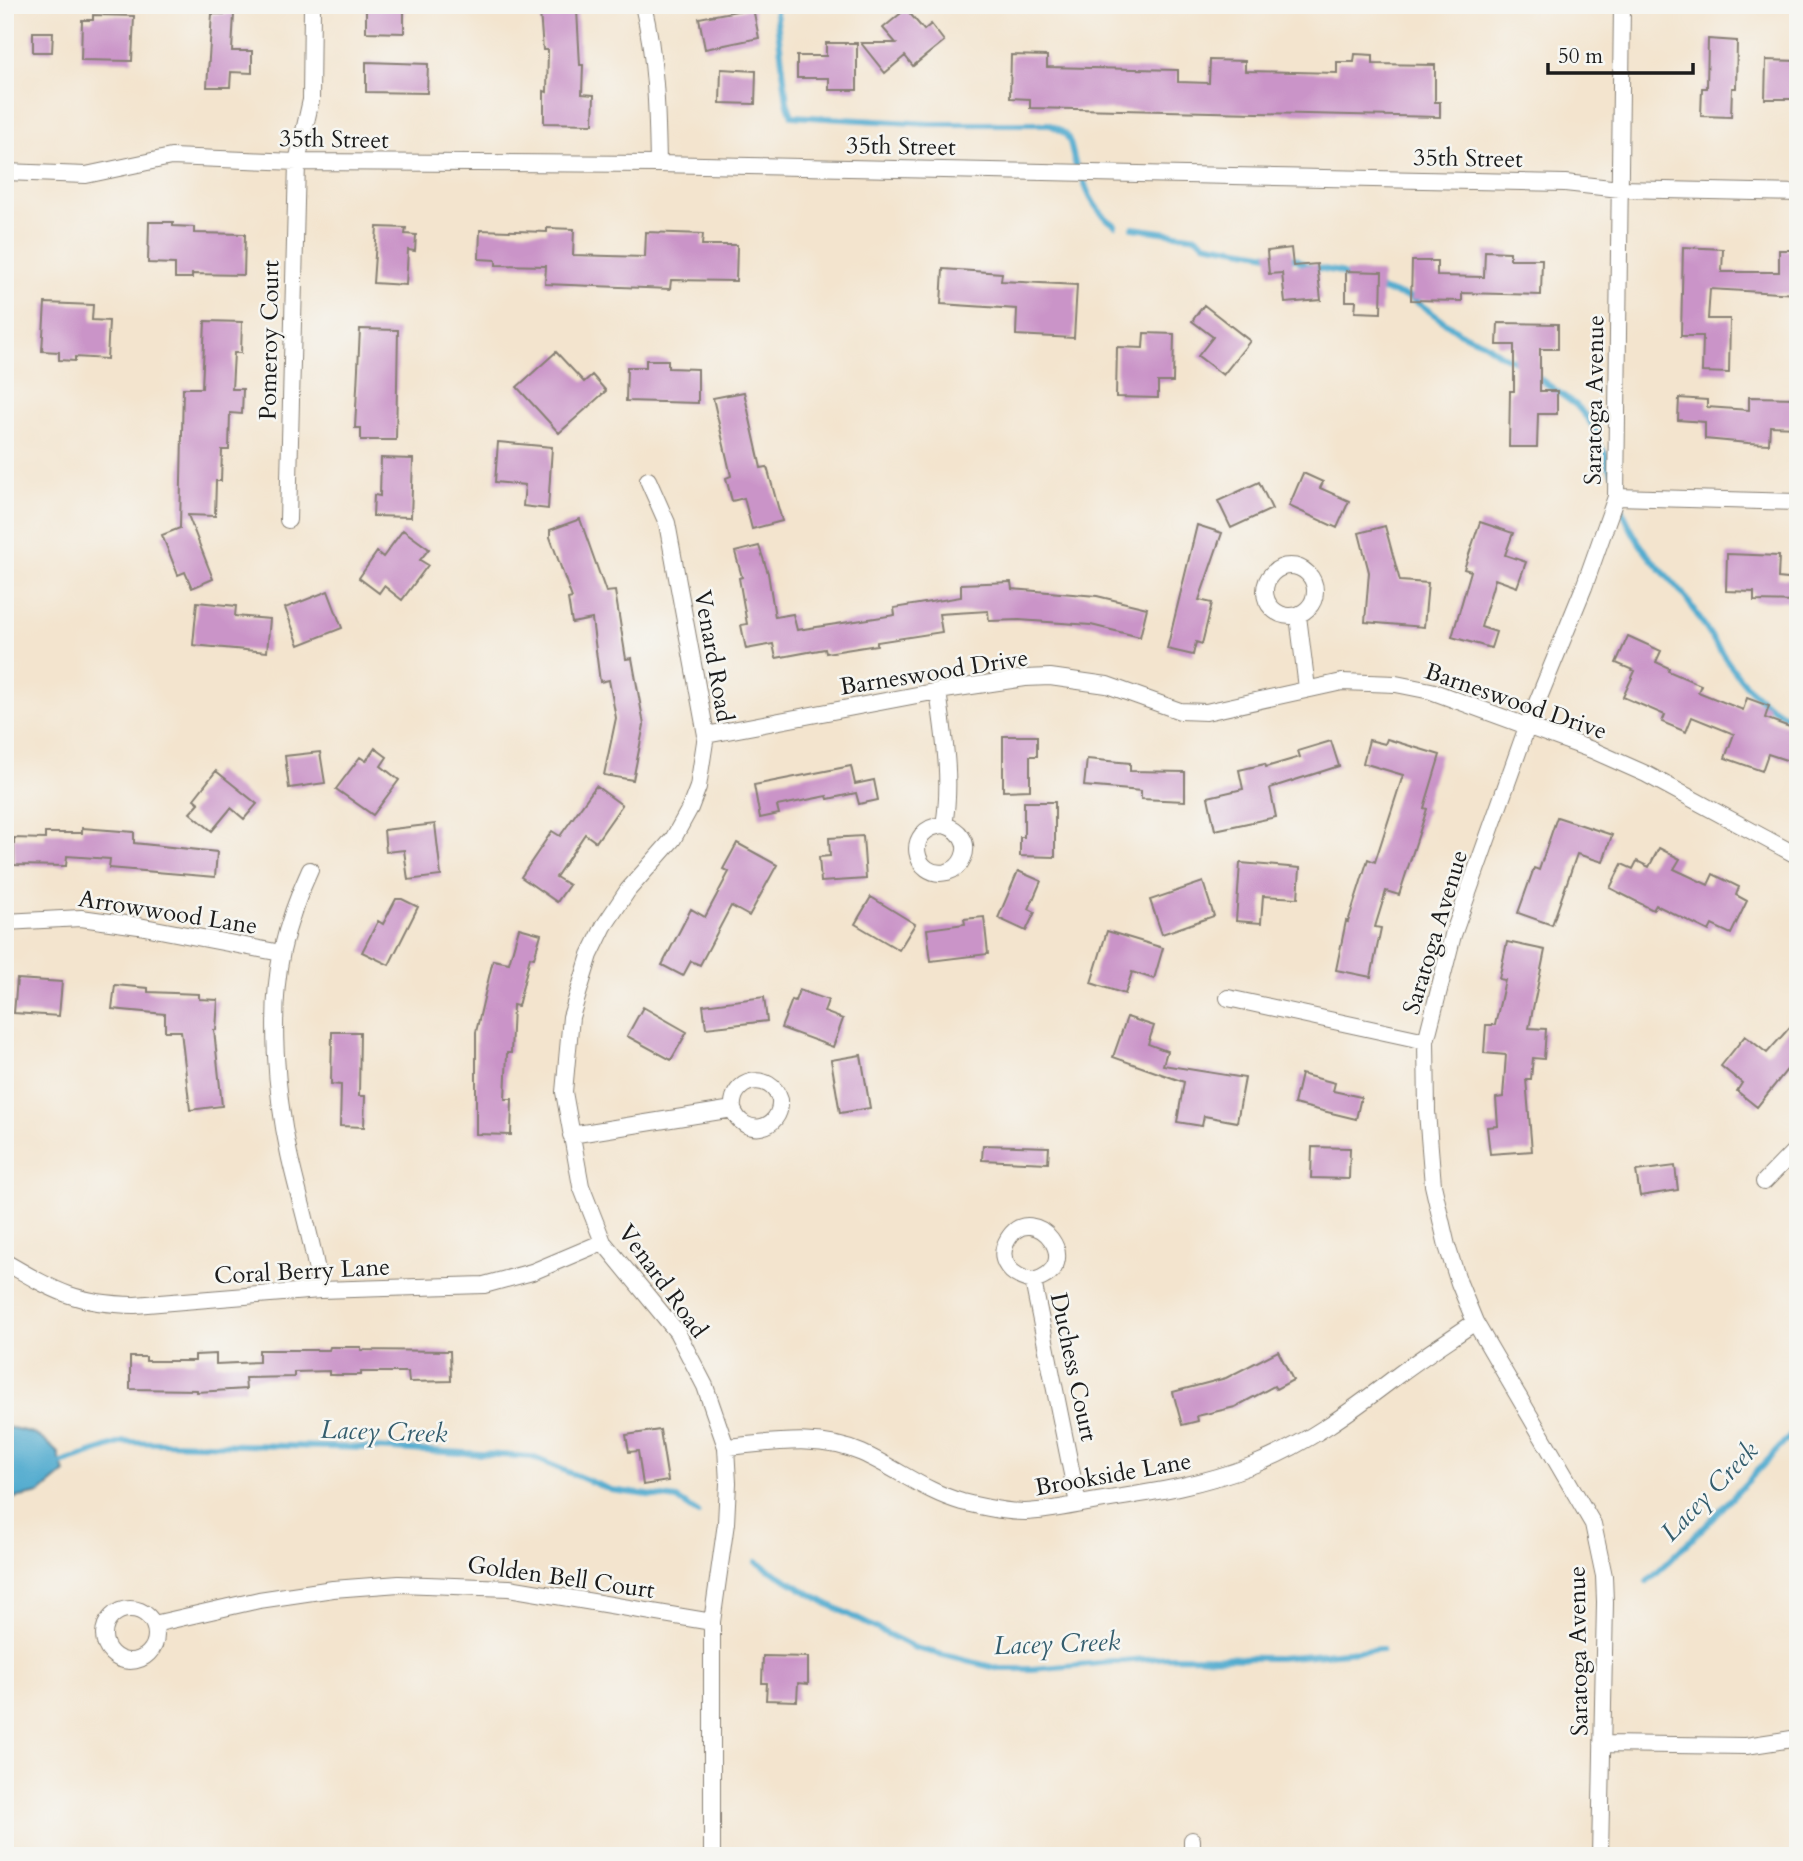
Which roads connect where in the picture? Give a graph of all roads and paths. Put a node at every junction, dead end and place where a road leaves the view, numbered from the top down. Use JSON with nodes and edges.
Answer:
{"nodes":[{"id":1,"x":312,"y":5,"type":"edge"},
{"id":2,"x":643,"y":5,"type":"edge"},
{"id":3,"x":1622,"y":5,"type":"edge"},
{"id":4,"x":297,"y":162,"type":"junction"},
{"id":5,"x":658,"y":164,"type":"junction"},
{"id":6,"x":5,"y":173,"type":"edge"},
{"id":7,"x":1620,"y":189,"type":"junction"},
{"id":8,"x":1798,"y":193,"type":"edge"},
{"id":9,"x":648,"y":480,"type":"dead end"},
{"id":10,"x":1616,"y":497,"type":"junction"},
{"id":11,"x":1798,"y":502,"type":"edge"},
{"id":12,"x":288,"y":520,"type":"dead end"},
{"id":13,"x":1298,"y":616,"type":"dead end"},
{"id":14,"x":1307,"y":688,"type":"junction"},
{"id":15,"x":937,"y":691,"type":"junction"},
{"id":16,"x":1527,"y":727,"type":"junction"},
{"id":17,"x":706,"y":736,"type":"junction"},
{"id":18,"x":944,"y":825,"type":"dead end"},
{"id":19,"x":1798,"y":856,"type":"edge"},
{"id":20,"x":310,"y":870,"type":"dead end"},
{"id":21,"x":5,"y":922,"type":"edge"},
{"id":22,"x":281,"y":953,"type":"junction"},
{"id":23,"x":1228,"y":998,"type":"dead end"},
{"id":24,"x":1426,"y":1041,"type":"junction"},
{"id":25,"x":733,"y":1109,"type":"dead end"},
{"id":26,"x":571,"y":1135,"type":"junction"},
{"id":27,"x":1798,"y":1147,"type":"edge"},
{"id":28,"x":1764,"y":1182,"type":"dead end"},
{"id":29,"x":603,"y":1242,"type":"junction"},
{"id":30,"x":5,"y":1262,"type":"edge"},
{"id":31,"x":1033,"y":1281,"type":"dead end"},
{"id":32,"x":320,"y":1290,"type":"junction"},
{"id":33,"x":1475,"y":1322,"type":"junction"},
{"id":34,"x":726,"y":1447,"type":"junction"},
{"id":35,"x":1079,"y":1504,"type":"junction"},
{"id":36,"x":712,"y":1622,"type":"junction"},
{"id":37,"x":155,"y":1624,"type":"dead end"},
{"id":38,"x":1798,"y":1738,"type":"edge"},
{"id":39,"x":1602,"y":1744,"type":"junction"},
{"id":40,"x":712,"y":1856,"type":"edge"},
{"id":41,"x":1600,"y":1856,"type":"edge"}],
"edges":[{"from":1,"to":4,"type":"street","name":"Pomeroy Court"},
{"from":2,"to":5,"type":"street"},
{"from":3,"to":7,"type":"street","name":"Saratoga Avenue"},
{"from":4,"to":5,"type":"street","name":"35th Street"},
{"from":4,"to":6,"type":"street","name":"35th Street"},
{"from":4,"to":12,"type":"street","name":"Pomeroy Court"},
{"from":5,"to":7,"type":"street","name":"35th Street"},
{"from":7,"to":8,"type":"street","name":"35th Street"},
{"from":7,"to":10,"type":"street","name":"Saratoga Avenue"},
{"from":9,"to":17,"type":"street","name":"Venard Road"},
{"from":10,"to":11,"type":"street"},
{"from":10,"to":16,"type":"street","name":"Saratoga Avenue"},
{"from":13,"to":14,"type":"street"},
{"from":14,"to":15,"type":"street","name":"Barneswood Drive"},
{"from":14,"to":16,"type":"street","name":"Barneswood Drive"},
{"from":15,"to":17,"type":"street","name":"Barneswood Drive"},
{"from":15,"to":18,"type":"street"},
{"from":16,"to":19,"type":"street","name":"Barneswood Drive"},
{"from":16,"to":24,"type":"street","name":"Saratoga Avenue"},
{"from":17,"to":26,"type":"street","name":"Venard Road"},
{"from":20,"to":22,"type":"street"},
{"from":21,"to":22,"type":"street","name":"Arrowwood Lane"},
{"from":22,"to":32,"type":"street"},
{"from":23,"to":24,"type":"street"},
{"from":24,"to":33,"type":"street","name":"Saratoga Avenue"},
{"from":25,"to":26,"type":"street"},
{"from":26,"to":29,"type":"street","name":"Venard Road"},
{"from":27,"to":28,"type":"street"},
{"from":29,"to":32,"type":"street","name":"Coral Berry Lane"},
{"from":29,"to":34,"type":"street","name":"Venard Road"},
{"from":30,"to":32,"type":"street","name":"Coral Berry Lane"},
{"from":31,"to":35,"type":"street","name":"Duchess Court"},
{"from":33,"to":35,"type":"street","name":"Brookside Lane"},
{"from":33,"to":39,"type":"street","name":"Saratoga Avenue"},
{"from":34,"to":35,"type":"street","name":"Brookside Lane"},
{"from":34,"to":36,"type":"street","name":"Venard Road"},
{"from":36,"to":37,"type":"street","name":"Golden Bell Court"},
{"from":36,"to":40,"type":"street","name":"Venard Road"},
{"from":38,"to":39,"type":"street"},
{"from":39,"to":41,"type":"street","name":"Saratoga Avenue"}]}
